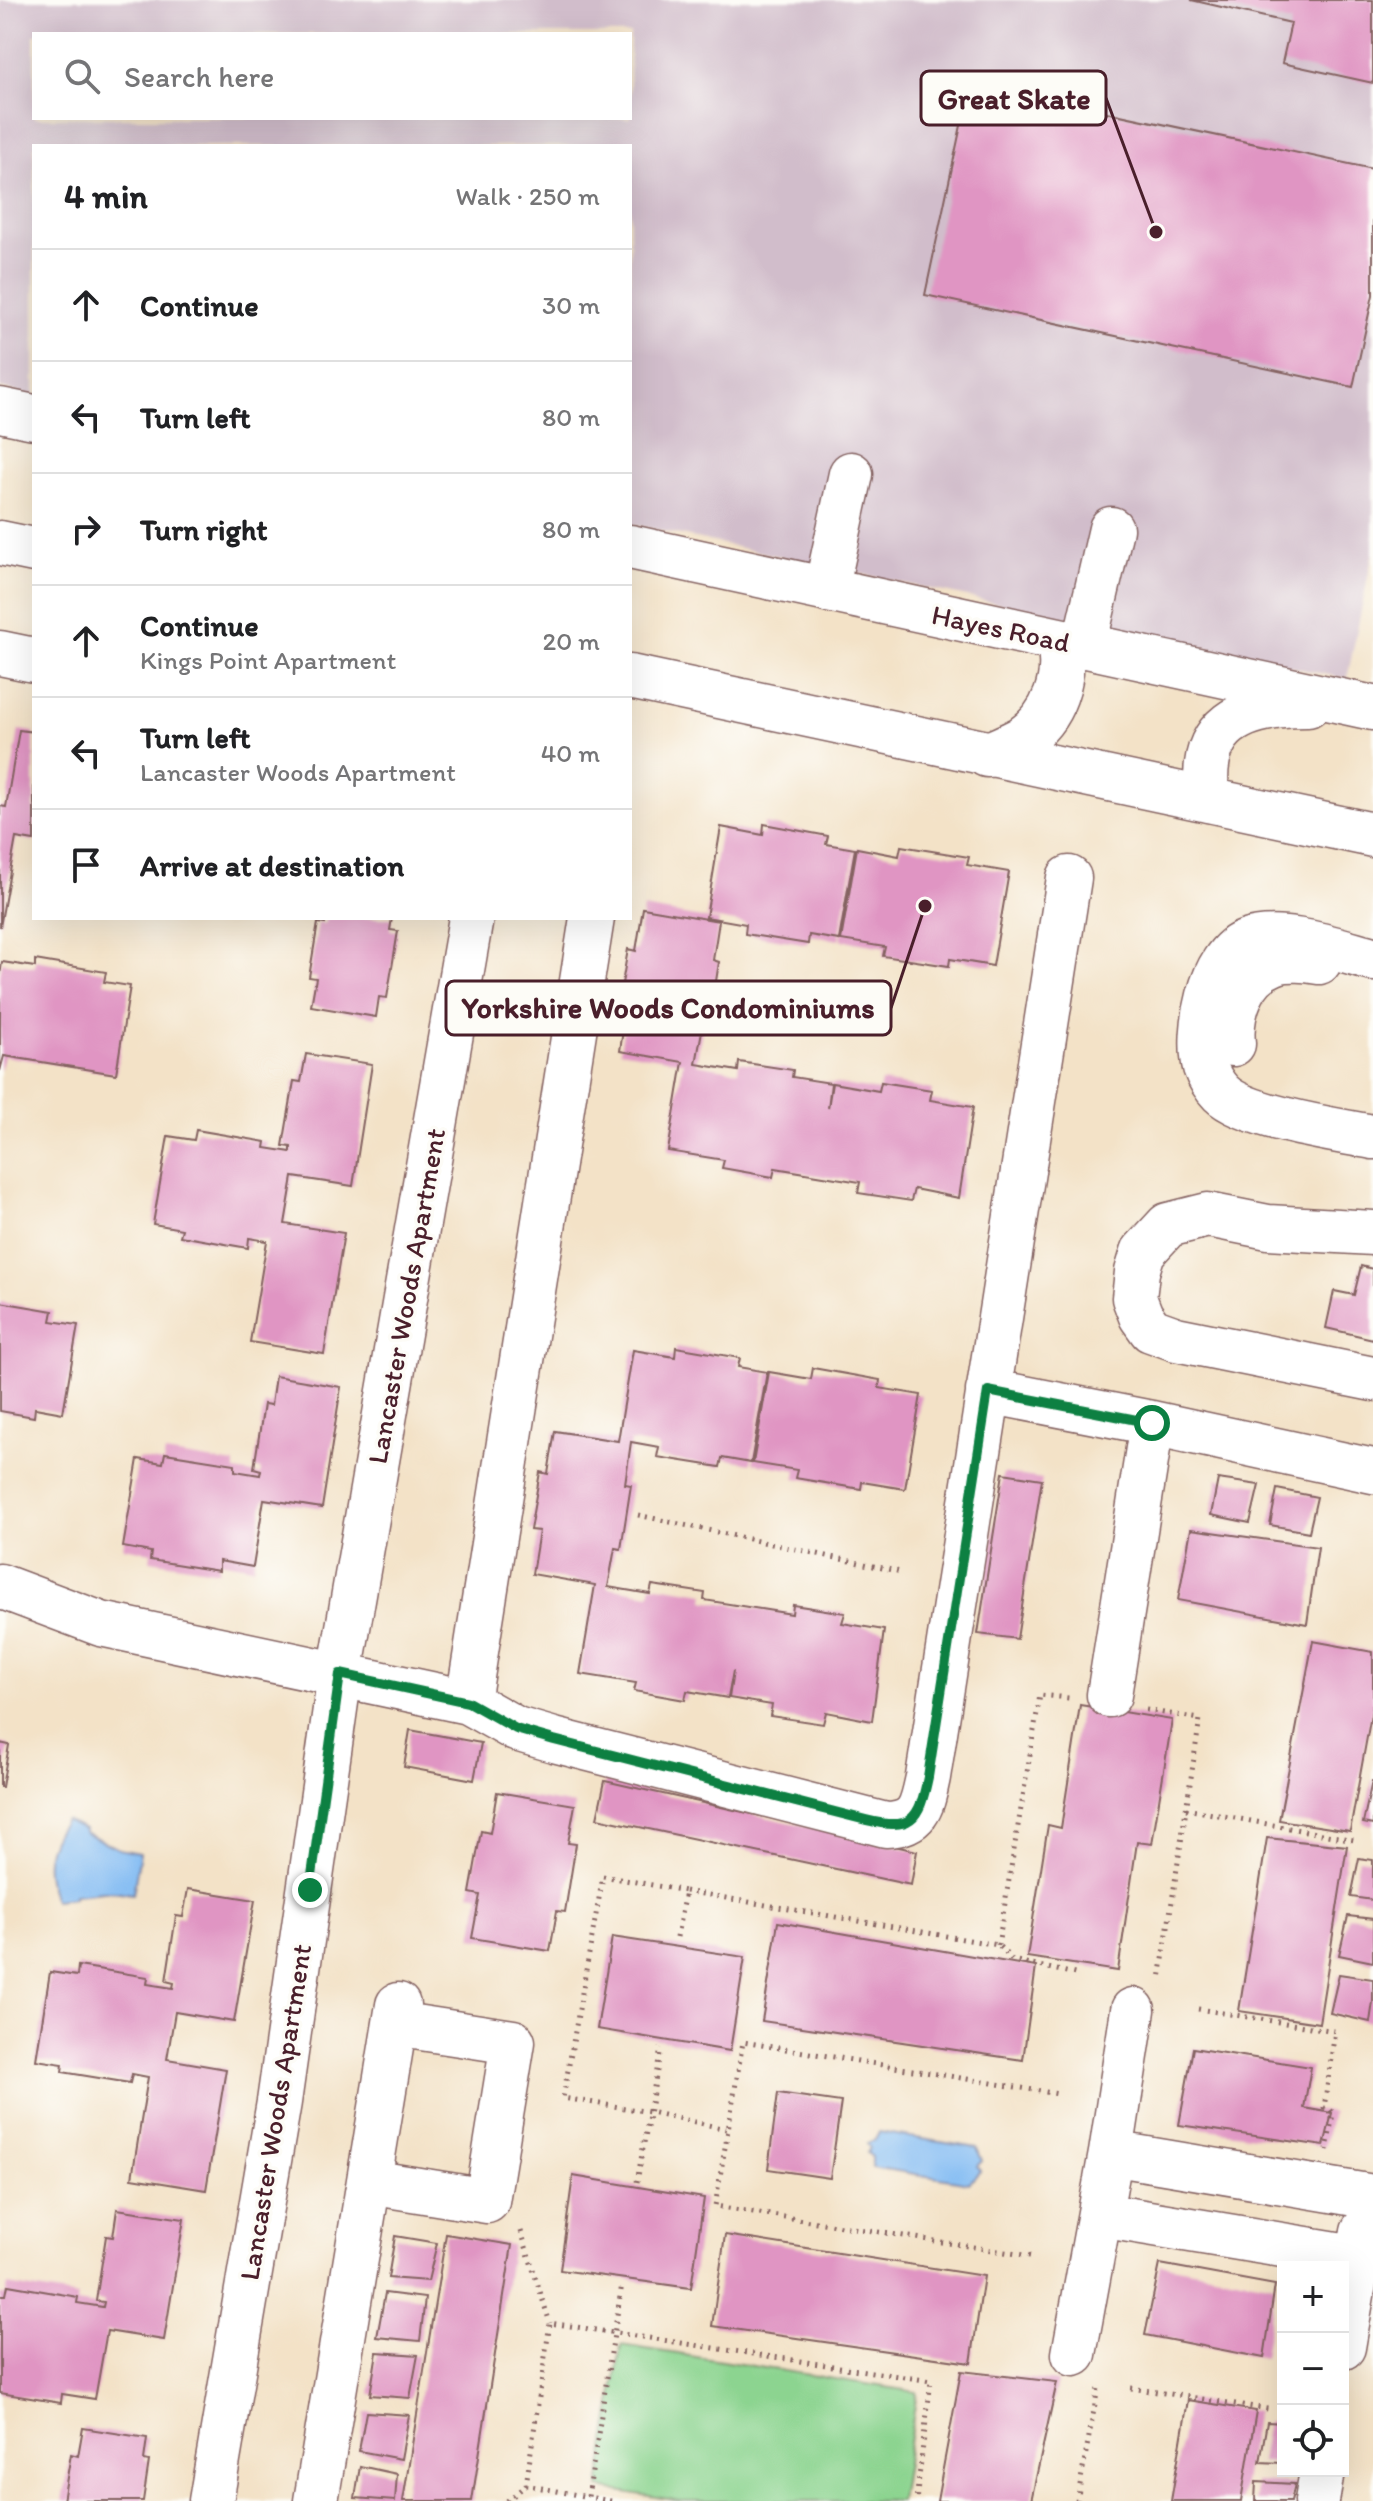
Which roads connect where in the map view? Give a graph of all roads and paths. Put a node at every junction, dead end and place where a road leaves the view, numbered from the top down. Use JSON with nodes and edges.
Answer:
{"nodes":[{"id":1,"x":0,"y":410,"type":"edge"},
{"id":2,"x":32,"y":417,"type":"edge"},
{"id":3,"x":851,"y":474,"type":"dead end"},
{"id":4,"x":1111,"y":529,"type":"dead end"},
{"id":5,"x":0,"y":543,"type":"edge"},
{"id":6,"x":632,"y":547,"type":"edge"},
{"id":7,"x":32,"y":550,"type":"edge"},
{"id":8,"x":826,"y":590,"type":"junction"},
{"id":9,"x":1071,"y":643,"type":"junction"},
{"id":10,"x":0,"y":653,"type":"edge"},
{"id":11,"x":32,"y":660,"type":"edge"},
{"id":12,"x":632,"y":677,"type":"edge"},
{"id":13,"x":1366,"y":707,"type":"edge"},
{"id":14,"x":987,"y":755,"type":"junction"},
{"id":15,"x":1208,"y":800,"type":"junction"},
{"id":16,"x":1373,"y":835,"type":"edge"},
{"id":17,"x":1069,"y":878,"type":"dead end"},
{"id":18,"x":471,"y":920,"type":"edge"},
{"id":19,"x":592,"y":920,"type":"edge"},
{"id":20,"x":1373,"y":961,"type":"edge"},
{"id":21,"x":1373,"y":1117,"type":"edge"},
{"id":22,"x":1373,"y":1137,"type":"edge"},
{"id":23,"x":1373,"y":1233,"type":"edge"},
{"id":24,"x":1137,"y":1272,"type":"junction"},
{"id":25,"x":1373,"y":1354,"type":"edge"},
{"id":26,"x":1373,"y":1379,"type":"edge"},
{"id":27,"x":988,"y":1391,"type":"junction"},
{"id":28,"x":1152,"y":1423,"type":"junction"},
{"id":29,"x":1373,"y":1471,"type":"edge"},
{"id":30,"x":638,"y":1515,"type":"dead end"},
{"id":31,"x":901,"y":1572,"type":"dead end"},
{"id":32,"x":0,"y":1586,"type":"edge"},
{"id":33,"x":340,"y":1674,"type":"junction"},
{"id":34,"x":1110,"y":1701,"type":"junction"},
{"id":35,"x":468,"y":1702,"type":"junction"},
{"id":36,"x":1186,"y":1809,"type":"junction"},
{"id":37,"x":1354,"y":1840,"type":"dead end"},
{"id":38,"x":685,"y":1891,"type":"junction"},
{"id":39,"x":677,"y":1937,"type":"dead end"},
{"id":40,"x":998,"y":1945,"type":"junction"},
{"id":41,"x":1075,"y":1974,"type":"dead end"},
{"id":42,"x":1146,"y":1998,"type":"joint"},
{"id":43,"x":1198,"y":2009,"type":"dead end"},
{"id":44,"x":661,"y":2048,"type":"dead end"},
{"id":45,"x":1058,"y":2094,"type":"dead end"},
{"id":46,"x":650,"y":2112,"type":"junction"},
{"id":47,"x":726,"y":2129,"type":"junction"},
{"id":48,"x":1111,"y":2153,"type":"junction"},
{"id":49,"x":1326,"y":2155,"type":"dead end"},
{"id":50,"x":369,"y":2182,"type":"junction"},
{"id":51,"x":637,"y":2182,"type":"dead end"},
{"id":52,"x":1372,"y":2190,"type":"edge"},
{"id":53,"x":1100,"y":2215,"type":"junction"},
{"id":54,"x":521,"y":2231,"type":"dead end"},
{"id":55,"x":1030,"y":2256,"type":"dead end"},
{"id":56,"x":1366,"y":2259,"type":"edge"},
{"id":57,"x":622,"y":2284,"type":"dead end"},
{"id":58,"x":550,"y":2323,"type":"junction"},
{"id":59,"x":1347,"y":2333,"type":"edge"},
{"id":60,"x":615,"y":2334,"type":"junction"},
{"id":61,"x":1086,"y":2370,"type":"joint"},
{"id":62,"x":1131,"y":2388,"type":"dead end"},
{"id":63,"x":1268,"y":2409,"type":"dead end"},
{"id":64,"x":1321,"y":2477,"type":"edge"},
{"id":65,"x":526,"y":2485,"type":"junction"},
{"id":66,"x":588,"y":2497,"type":"junction"},
{"id":67,"x":211,"y":2501,"type":"edge"},
{"id":68,"x":316,"y":2501,"type":"edge"},
{"id":69,"x":507,"y":2501,"type":"edge"},
{"id":70,"x":611,"y":2501,"type":"edge"},
{"id":71,"x":916,"y":2501,"type":"edge"},
{"id":72,"x":1077,"y":2501,"type":"edge"},
{"id":73,"x":1317,"y":2501,"type":"edge"}],
"edges":[{"from":1,"to":2,"type":"street"},
{"from":3,"to":8,"type":"street"},
{"from":4,"to":9,"type":"street"},
{"from":5,"to":7,"type":"street"},
{"from":6,"to":8,"type":"street","name":"Hayes Road"},
{"from":8,"to":9,"type":"street","name":"Hayes Road"},
{"from":9,"to":13,"type":"street","name":"Hayes Road"},
{"from":9,"to":14,"type":"street"},
{"from":10,"to":11,"type":"street"},
{"from":12,"to":14,"type":"street"},
{"from":13,"to":15,"type":"street"},
{"from":14,"to":15,"type":"street"},
{"from":15,"to":16,"type":"street"},
{"from":17,"to":27,"type":"street"},
{"from":18,"to":33,"type":"street","name":"Lancaster Woods Apartment"},
{"from":19,"to":35,"type":"street"},
{"from":20,"to":21,"type":"street"},
{"from":20,"to":22,"type":"street"},
{"from":23,"to":24,"type":"street"},
{"from":24,"to":25,"type":"street"},
{"from":24,"to":26,"type":"street"},
{"from":27,"to":28,"type":"street"},
{"from":27,"to":35,"type":"street"},
{"from":28,"to":29,"type":"street"},
{"from":28,"to":34,"type":"street"},
{"from":30,"to":31,"type":"path"},
{"from":32,"to":33,"type":"street"},
{"from":33,"to":35,"type":"street"},
{"from":33,"to":67,"type":"street","name":"Lancaster Woods Apartment"},
{"from":34,"to":36,"type":"path"},
{"from":34,"to":40,"type":"path"},
{"from":36,"to":37,"type":"path"},
{"from":36,"to":42,"type":"path"},
{"from":38,"to":39,"type":"path"},
{"from":38,"to":40,"type":"path"},
{"from":38,"to":46,"type":"path"},
{"from":40,"to":41,"type":"path"},
{"from":42,"to":48,"type":"street"},
{"from":43,"to":49,"type":"path"},
{"from":44,"to":46,"type":"path"},
{"from":45,"to":47,"type":"path"},
{"from":46,"to":47,"type":"path"},
{"from":46,"to":51,"type":"path"},
{"from":47,"to":55,"type":"path"},
{"from":48,"to":52,"type":"street"},
{"from":48,"to":53,"type":"street"},
{"from":50,"to":50,"type":"street"},
{"from":50,"to":68,"type":"street"},
{"from":52,"to":56,"type":"street"},
{"from":53,"to":56,"type":"street"},
{"from":53,"to":61,"type":"street"},
{"from":54,"to":58,"type":"path"},
{"from":56,"to":59,"type":"street"},
{"from":57,"to":60,"type":"path"},
{"from":58,"to":60,"type":"path"},
{"from":58,"to":65,"type":"path"},
{"from":60,"to":66,"type":"path"},
{"from":60,"to":71,"type":"path"},
{"from":61,"to":72,"type":"path"},
{"from":62,"to":63,"type":"path"},
{"from":64,"to":73,"type":"street"},
{"from":65,"to":66,"type":"path"},
{"from":65,"to":69,"type":"path"},
{"from":66,"to":70,"type":"path"}]}
